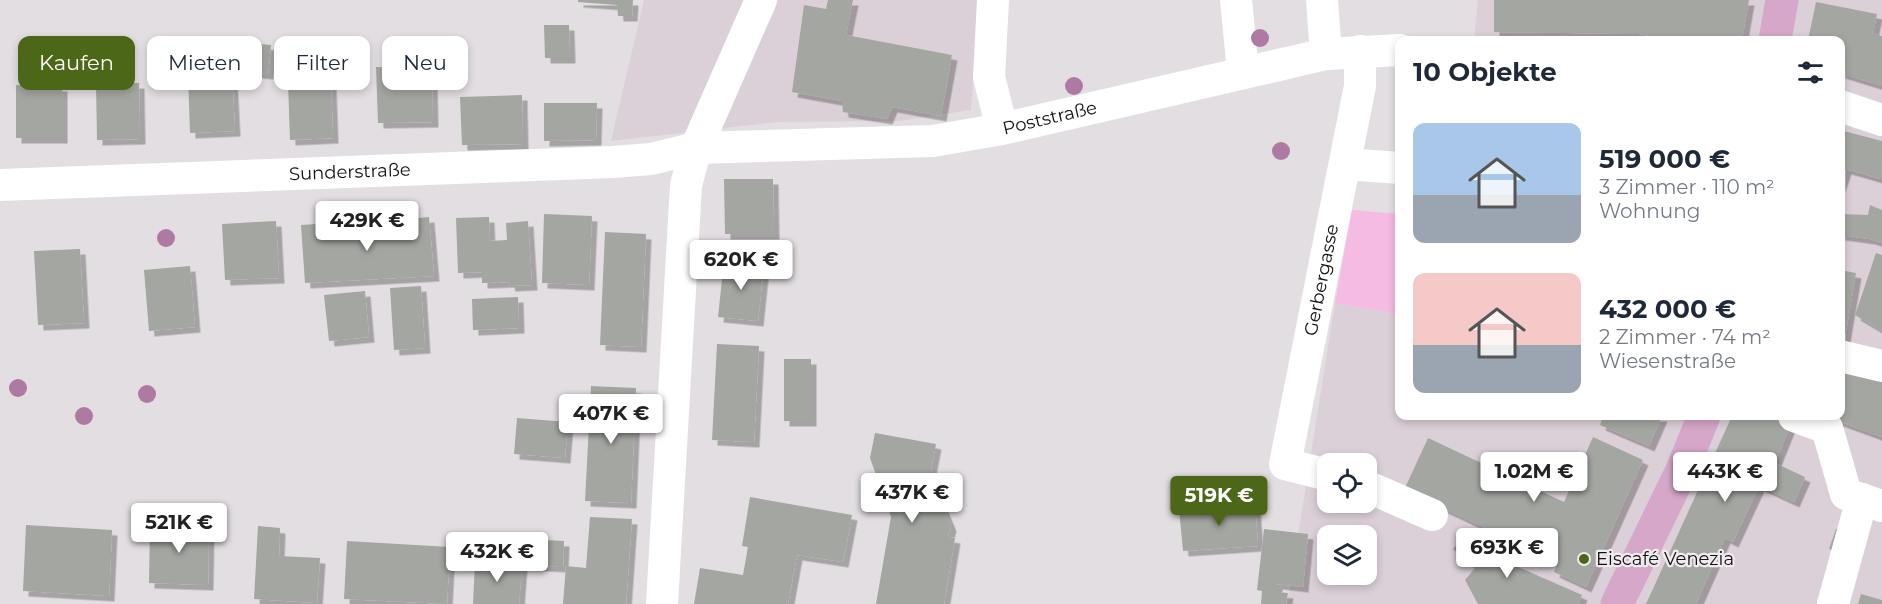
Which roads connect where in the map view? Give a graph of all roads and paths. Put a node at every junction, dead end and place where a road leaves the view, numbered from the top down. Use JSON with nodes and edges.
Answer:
{"nodes":[{"id":1,"x":761,"y":0,"type":"edge"},
{"id":2,"x":993,"y":0,"type":"edge"},
{"id":3,"x":1236,"y":0,"type":"edge"},
{"id":4,"x":1322,"y":0,"type":"edge"},
{"id":5,"x":1782,"y":0,"type":"edge"},
{"id":6,"x":1776,"y":36,"type":"edge"},
{"id":7,"x":1395,"y":50,"type":"edge"},
{"id":8,"x":1360,"y":51,"type":"junction"},
{"id":9,"x":1326,"y":54,"type":"junction"},
{"id":10,"x":1243,"y":72,"type":"junction"},
{"id":11,"x":1845,"y":108,"type":"edge"},
{"id":12,"x":1882,"y":120,"type":"edge"},
{"id":13,"x":1002,"y":129,"type":"junction"},
{"id":14,"x":696,"y":148,"type":"junction"},
{"id":15,"x":1345,"y":164,"type":"junction"},
{"id":16,"x":1395,"y":168,"type":"edge"},
{"id":17,"x":0,"y":185,"type":"edge"},
{"id":18,"x":1845,"y":357,"type":"edge"},
{"id":19,"x":1882,"y":366,"type":"edge"},
{"id":20,"x":1702,"y":420,"type":"edge"},
{"id":21,"x":1805,"y":420,"type":"edge"},
{"id":22,"x":1317,"y":472,"type":"edge"},
{"id":23,"x":1377,"y":491,"type":"edge"},
{"id":24,"x":1872,"y":503,"type":"edge"},
{"id":25,"x":1432,"y":515,"type":"dead end"},
{"id":26,"x":662,"y":604,"type":"edge"},
{"id":27,"x":1617,"y":604,"type":"edge"},
{"id":28,"x":1833,"y":604,"type":"edge"}],
"edges":[{"from":1,"to":14,"type":"street"},
{"from":2,"to":13,"type":"street"},
{"from":3,"to":10,"type":"street"},
{"from":4,"to":9,"type":"street"},
{"from":5,"to":6,"type":"main road"},
{"from":7,"to":8,"type":"street","name":"Poststraße"},
{"from":8,"to":9,"type":"street","name":"Poststraße"},
{"from":8,"to":15,"type":"street","name":"Gerbergasse"},
{"from":9,"to":10,"type":"street","name":"Poststraße"},
{"from":10,"to":13,"type":"street","name":"Poststraße"},
{"from":11,"to":12,"type":"street"},
{"from":13,"to":14,"type":"street","name":"Poststraße"},
{"from":14,"to":17,"type":"street","name":"Sunderstraße"},
{"from":14,"to":26,"type":"street"},
{"from":15,"to":16,"type":"street"},
{"from":15,"to":22,"type":"street","name":"Gerbergasse"},
{"from":18,"to":19,"type":"street"},
{"from":20,"to":27,"type":"main road"},
{"from":21,"to":24,"type":"street"},
{"from":23,"to":25,"type":"street"},
{"from":24,"to":28,"type":"street"}]}
